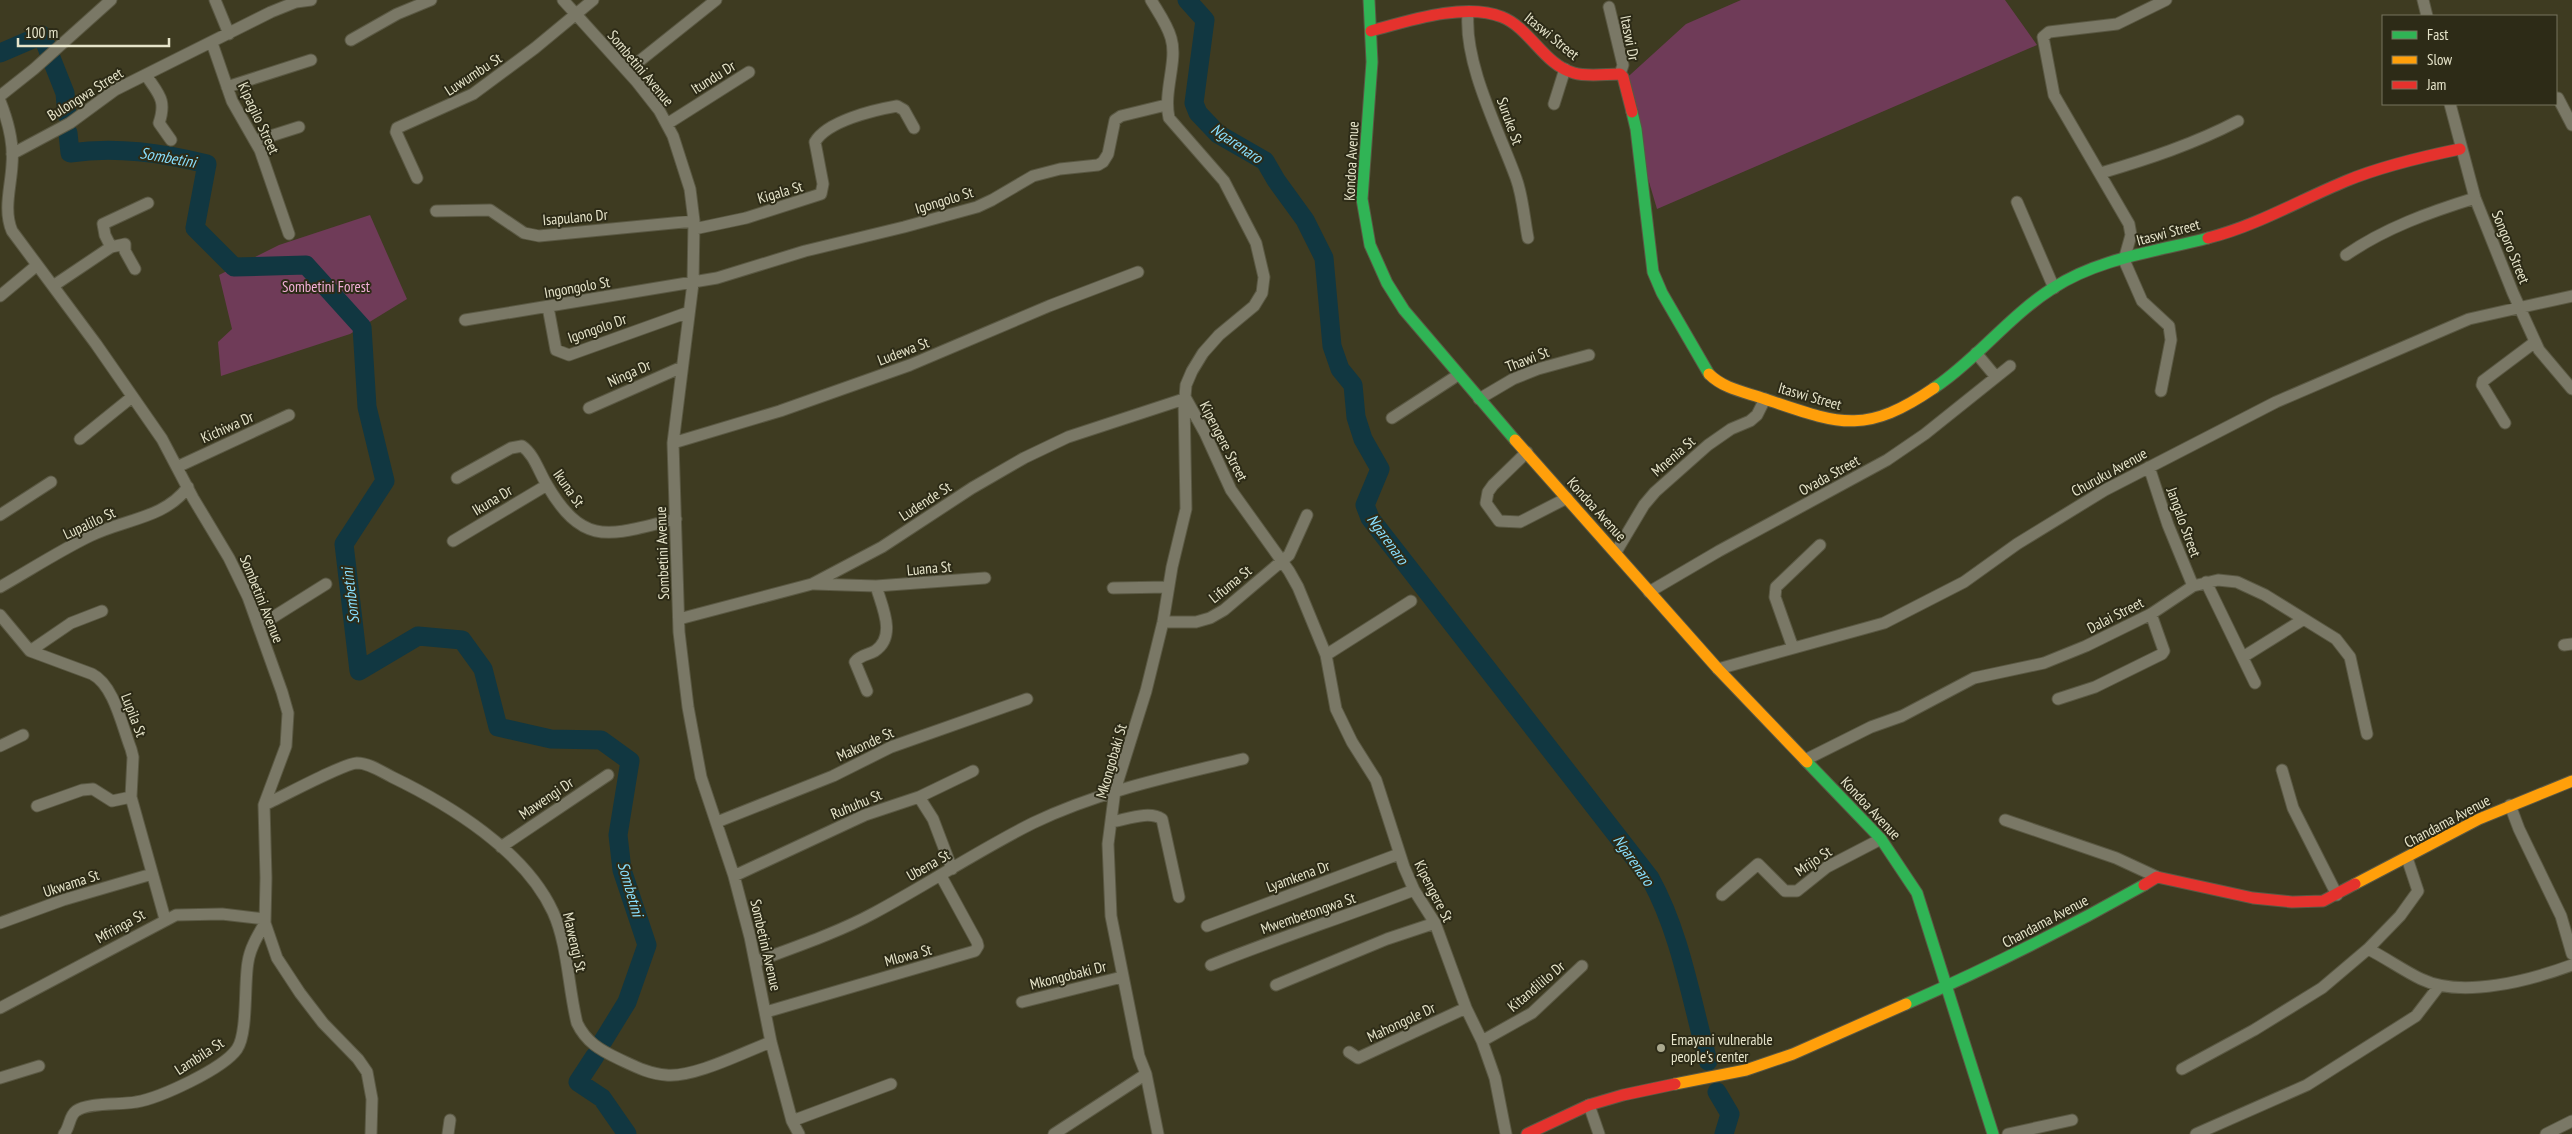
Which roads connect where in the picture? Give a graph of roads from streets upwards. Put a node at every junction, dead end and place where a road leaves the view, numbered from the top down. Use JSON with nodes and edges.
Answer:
{"nodes":[{"id":1,"x":111,"y":0,"type":"edge"},
{"id":2,"x":215,"y":0,"type":"edge"},
{"id":3,"x":311,"y":0,"type":"edge"},
{"id":4,"x":431,"y":0,"type":"edge"},
{"id":5,"x":562,"y":0,"type":"edge"},
{"id":6,"x":594,"y":0,"type":"edge"},
{"id":7,"x":716,"y":0,"type":"edge"},
{"id":8,"x":1151,"y":0,"type":"edge"},
{"id":9,"x":1369,"y":0,"type":"edge"},
{"id":10,"x":2166,"y":0,"type":"edge"},
{"id":11,"x":2423,"y":0,"type":"edge"},
{"id":12,"x":1609,"y":7,"type":"dead end"},
{"id":13,"x":1468,"y":14,"type":"junction"},
{"id":14,"x":2427,"y":15,"type":"edge"},
{"id":15,"x":576,"y":16,"type":"junction"},
{"id":16,"x":1371,"y":31,"type":"junction"},
{"id":17,"x":229,"y":34,"type":"junction"},
{"id":18,"x":351,"y":40,"type":"dead end"},
{"id":19,"x":212,"y":43,"type":"junction"},
{"id":20,"x":312,"y":60,"type":"dead end"},
{"id":21,"x":1565,"y":69,"type":"junction"},
{"id":22,"x":628,"y":71,"type":"junction"},
{"id":23,"x":750,"y":72,"type":"dead end"},
{"id":24,"x":1620,"y":74,"type":"junction"},
{"id":25,"x":146,"y":75,"type":"junction"},
{"id":26,"x":227,"y":87,"type":"junction"},
{"id":27,"x":0,"y":96,"type":"edge"},
{"id":28,"x":2558,"y":98,"type":"dead end"},
{"id":29,"x":0,"y":101,"type":"edge"},
{"id":30,"x":1554,"y":104,"type":"dead end"},
{"id":31,"x":1166,"y":105,"type":"junction"},
{"id":32,"x":2450,"y":105,"type":"edge"},
{"id":33,"x":2238,"y":121,"type":"dead end"},
{"id":34,"x":666,"y":124,"type":"junction"},
{"id":35,"x":2572,"y":125,"type":"edge"},
{"id":36,"x":299,"y":127,"type":"dead end"},
{"id":37,"x":914,"y":128,"type":"dead end"},
{"id":38,"x":171,"y":140,"type":"dead end"},
{"id":39,"x":255,"y":141,"type":"junction"},
{"id":40,"x":2460,"y":149,"type":"junction"},
{"id":41,"x":12,"y":154,"type":"junction"},
{"id":42,"x":2101,"y":173,"type":"junction"},
{"id":43,"x":417,"y":178,"type":"dead end"},
{"id":44,"x":2475,"y":198,"type":"junction"},
{"id":45,"x":148,"y":202,"type":"dead end"},
{"id":46,"x":2017,"y":202,"type":"dead end"},
{"id":47,"x":436,"y":210,"type":"dead end"},
{"id":48,"x":694,"y":225,"type":"junction"},
{"id":49,"x":5,"y":229,"type":"edge"},
{"id":50,"x":289,"y":234,"type":"dead end"},
{"id":51,"x":1528,"y":238,"type":"dead end"},
{"id":52,"x":111,"y":247,"type":"junction"},
{"id":53,"x":2346,"y":255,"type":"dead end"},
{"id":54,"x":2124,"y":260,"type":"junction"},
{"id":55,"x":36,"y":266,"type":"junction"},
{"id":56,"x":135,"y":269,"type":"dead end"},
{"id":57,"x":1138,"y":272,"type":"dead end"},
{"id":58,"x":693,"y":283,"type":"junction"},
{"id":59,"x":53,"y":286,"type":"junction"},
{"id":60,"x":2054,"y":288,"type":"junction"},
{"id":61,"x":0,"y":296,"type":"edge"},
{"id":62,"x":2572,"y":296,"type":"edge"},
{"id":63,"x":548,"y":307,"type":"junction"},
{"id":64,"x":2520,"y":308,"type":"junction"},
{"id":65,"x":689,"y":312,"type":"junction"},
{"id":66,"x":465,"y":320,"type":"dead end"},
{"id":67,"x":2535,"y":342,"type":"junction"},
{"id":68,"x":1976,"y":353,"type":"junction"},
{"id":69,"x":1589,"y":355,"type":"dead end"},
{"id":70,"x":2010,"y":366,"type":"dead end"},
{"id":71,"x":682,"y":367,"type":"junction"},
{"id":72,"x":1458,"y":375,"type":"junction"},
{"id":73,"x":1996,"y":377,"type":"junction"},
{"id":74,"x":2572,"y":389,"type":"edge"},
{"id":75,"x":2161,"y":391,"type":"dead end"},
{"id":76,"x":132,"y":397,"type":"junction"},
{"id":77,"x":1184,"y":398,"type":"junction"},
{"id":78,"x":1479,"y":398,"type":"junction"},
{"id":79,"x":1765,"y":399,"type":"junction"},
{"id":80,"x":589,"y":408,"type":"dead end"},
{"id":81,"x":290,"y":415,"type":"dead end"},
{"id":82,"x":1392,"y":418,"type":"dead end"},
{"id":83,"x":2505,"y":423,"type":"dead end"},
{"id":84,"x":80,"y":439,"type":"dead end"},
{"id":85,"x":673,"y":443,"type":"junction"},
{"id":86,"x":1527,"y":452,"type":"junction"},
{"id":87,"x":177,"y":466,"type":"junction"},
{"id":88,"x":2149,"y":467,"type":"junction"},
{"id":89,"x":457,"y":478,"type":"dead end"},
{"id":90,"x":52,"y":482,"type":"dead end"},
{"id":91,"x":547,"y":485,"type":"junction"},
{"id":92,"x":188,"y":487,"type":"junction"},
{"id":93,"x":1567,"y":498,"type":"junction"},
{"id":94,"x":0,"y":515,"type":"edge"},
{"id":95,"x":1307,"y":515,"type":"dead end"},
{"id":96,"x":676,"y":519,"type":"junction"},
{"id":97,"x":453,"y":541,"type":"dead end"},
{"id":98,"x":1820,"y":545,"type":"dead end"},
{"id":99,"x":1616,"y":552,"type":"junction"},
{"id":100,"x":1281,"y":560,"type":"junction"},
{"id":101,"x":985,"y":578,"type":"dead end"},
{"id":102,"x":2206,"y":582,"type":"junction"},
{"id":103,"x":326,"y":584,"type":"dead end"},
{"id":104,"x":812,"y":584,"type":"junction"},
{"id":105,"x":876,"y":586,"type":"junction"},
{"id":106,"x":2193,"y":586,"type":"junction"},
{"id":107,"x":0,"y":587,"type":"edge"},
{"id":108,"x":1168,"y":587,"type":"junction"},
{"id":109,"x":1113,"y":588,"type":"dead end"},
{"id":110,"x":1649,"y":592,"type":"junction"},
{"id":111,"x":1411,"y":601,"type":"dead end"},
{"id":112,"x":102,"y":611,"type":"dead end"},
{"id":113,"x":2151,"y":614,"type":"junction"},
{"id":114,"x":0,"y":615,"type":"edge"},
{"id":115,"x":679,"y":619,"type":"junction"},
{"id":116,"x":2304,"y":619,"type":"junction"},
{"id":117,"x":1164,"y":622,"type":"junction"},
{"id":118,"x":259,"y":626,"type":"junction"},
{"id":119,"x":1793,"y":648,"type":"junction"},
{"id":120,"x":30,"y":651,"type":"junction"},
{"id":121,"x":1326,"y":655,"type":"junction"},
{"id":122,"x":2243,"y":657,"type":"junction"},
{"id":123,"x":1718,"y":669,"type":"junction"},
{"id":124,"x":2255,"y":683,"type":"dead end"},
{"id":125,"x":867,"y":691,"type":"dead end"},
{"id":126,"x":1027,"y":699,"type":"dead end"},
{"id":127,"x":2058,"y":699,"type":"dead end"},
{"id":128,"x":1342,"y":724,"type":"joint"},
{"id":129,"x":2367,"y":734,"type":"dead end"},
{"id":130,"x":23,"y":735,"type":"dead end"},
{"id":131,"x":0,"y":746,"type":"edge"},
{"id":132,"x":1243,"y":759,"type":"dead end"},
{"id":133,"x":1806,"y":760,"type":"junction"},
{"id":134,"x":2282,"y":770,"type":"dead end"},
{"id":135,"x":973,"y":771,"type":"dead end"},
{"id":136,"x":608,"y":775,"type":"dead end"},
{"id":137,"x":2572,"y":781,"type":"edge"},
{"id":138,"x":1115,"y":790,"type":"junction"},
{"id":139,"x":130,"y":796,"type":"junction"},
{"id":140,"x":919,"y":797,"type":"junction"},
{"id":141,"x":264,"y":805,"type":"junction"},
{"id":142,"x":2510,"y":805,"type":"junction"},
{"id":143,"x":37,"y":806,"type":"dead end"},
{"id":144,"x":2005,"y":820,"type":"dead end"},
{"id":145,"x":717,"y":822,"type":"junction"},
{"id":146,"x":1111,"y":822,"type":"junction"},
{"id":147,"x":1881,"y":839,"type":"junction"},
{"id":148,"x":501,"y":847,"type":"junction"},
{"id":149,"x":1399,"y":854,"type":"junction"},
{"id":150,"x":2407,"y":858,"type":"junction"},
{"id":151,"x":952,"y":868,"type":"junction"},
{"id":152,"x":152,"y":874,"type":"junction"},
{"id":153,"x":734,"y":876,"type":"junction"},
{"id":154,"x":941,"y":876,"type":"junction"},
{"id":155,"x":2157,"y":877,"type":"junction"},
{"id":156,"x":1414,"y":890,"type":"junction"},
{"id":157,"x":1722,"y":895,"type":"dead end"},
{"id":158,"x":2337,"y":895,"type":"junction"},
{"id":159,"x":1179,"y":897,"type":"dead end"},
{"id":160,"x":2566,"y":914,"type":"edge"},
{"id":161,"x":165,"y":919,"type":"junction"},
{"id":162,"x":265,"y":921,"type":"junction"},
{"id":163,"x":0,"y":923,"type":"edge"},
{"id":164,"x":1436,"y":923,"type":"junction"},
{"id":165,"x":1207,"y":926,"type":"dead end"},
{"id":166,"x":2368,"y":949,"type":"junction"},
{"id":167,"x":2572,"y":954,"type":"edge"},
{"id":168,"x":755,"y":962,"type":"junction"},
{"id":169,"x":1211,"y":965,"type":"dead end"},
{"id":170,"x":2572,"y":965,"type":"edge"},
{"id":171,"x":1582,"y":966,"type":"dead end"},
{"id":172,"x":1122,"y":977,"type":"junction"},
{"id":173,"x":1276,"y":985,"type":"dead end"},
{"id":174,"x":1945,"y":986,"type":"junction"},
{"id":175,"x":2439,"y":986,"type":"junction"},
{"id":176,"x":1022,"y":1002,"type":"dead end"},
{"id":177,"x":0,"y":1008,"type":"edge"},
{"id":178,"x":1466,"y":1008,"type":"junction"},
{"id":179,"x":766,"y":1012,"type":"junction"},
{"id":180,"x":1482,"y":1041,"type":"junction"},
{"id":181,"x":771,"y":1042,"type":"junction"},
{"id":182,"x":1349,"y":1052,"type":"dead end"},
{"id":183,"x":40,"y":1066,"type":"dead end"},
{"id":184,"x":2182,"y":1069,"type":"dead end"},
{"id":185,"x":1146,"y":1074,"type":"junction"},
{"id":186,"x":0,"y":1078,"type":"edge"},
{"id":187,"x":891,"y":1084,"type":"dead end"},
{"id":188,"x":1589,"y":1105,"type":"junction"},
{"id":189,"x":450,"y":1120,"type":"dead end"},
{"id":190,"x":2072,"y":1120,"type":"dead end"},
{"id":191,"x":792,"y":1121,"type":"junction"},
{"id":192,"x":2572,"y":1121,"type":"edge"},
{"id":193,"x":797,"y":1133,"type":"edge"},
{"id":194,"x":64,"y":1134,"type":"edge"},
{"id":195,"x":370,"y":1134,"type":"edge"},
{"id":196,"x":448,"y":1134,"type":"edge"},
{"id":197,"x":1054,"y":1134,"type":"edge"},
{"id":198,"x":1158,"y":1134,"type":"edge"},
{"id":199,"x":1506,"y":1134,"type":"edge"},
{"id":200,"x":1527,"y":1134,"type":"edge"},
{"id":201,"x":1599,"y":1134,"type":"edge"},
{"id":202,"x":1993,"y":1134,"type":"edge"},
{"id":203,"x":2008,"y":1134,"type":"edge"},
{"id":204,"x":2196,"y":1134,"type":"edge"},
{"id":205,"x":2546,"y":1134,"type":"edge"}],
"edges":[{"from":1,"to":27,"type":"street"},
{"from":2,"to":17,"type":"street"},
{"from":3,"to":17,"type":"street","name":"Bulongwa Street"},
{"from":4,"to":18,"type":"street"},
{"from":5,"to":15,"type":"street","name":"Sombetini Avenue"},
{"from":6,"to":15,"type":"street"},
{"from":7,"to":22,"type":"street"},
{"from":8,"to":31,"type":"street","name":"Kipengere Street"},
{"from":9,"to":16,"type":"street","name":"Kondoa Avenue"},
{"from":10,"to":42,"type":"street"},
{"from":11,"to":14,"type":"street"},
{"from":12,"to":24,"type":"street","name":"Itaswi Dr"},
{"from":13,"to":16,"type":"street","name":"Itaswi Street"},
{"from":13,"to":21,"type":"street","name":"Itaswi Street"},
{"from":13,"to":51,"type":"street","name":"Suruke St"},
{"from":15,"to":22,"type":"street","name":"Sombetini Avenue"},
{"from":15,"to":43,"type":"street","name":"Luwumbu St"},
{"from":16,"to":72,"type":"street","name":"Kondoa Avenue"},
{"from":17,"to":19,"type":"street","name":"Bulongwa Street"},
{"from":19,"to":25,"type":"street","name":"Bulongwa Street"},
{"from":19,"to":26,"type":"street","name":"Kipagilo Street"},
{"from":20,"to":26,"type":"street"},
{"from":21,"to":24,"type":"street","name":"Itaswi Street"},
{"from":21,"to":30,"type":"street"},
{"from":22,"to":34,"type":"street","name":"Sombetini Avenue"},
{"from":23,"to":34,"type":"street","name":"Itundu Dr"},
{"from":24,"to":79,"type":"street","name":"Itaswi Street"},
{"from":25,"to":38,"type":"street"},
{"from":25,"to":41,"type":"street","name":"Bulongwa Street"},
{"from":26,"to":39,"type":"street","name":"Kipagilo Street"},
{"from":28,"to":35,"type":"street"},
{"from":29,"to":41,"type":"street","name":"Sombetini Avenue"},
{"from":31,"to":58,"type":"street","name":"Igongolo St"},
{"from":31,"to":77,"type":"street","name":"Kipengere Street"},
{"from":32,"to":40,"type":"street","name":"Songoro Street"},
{"from":33,"to":42,"type":"street"},
{"from":34,"to":48,"type":"street","name":"Sombetini Avenue"},
{"from":36,"to":39,"type":"street"},
{"from":37,"to":48,"type":"street","name":"Kigala St"},
{"from":39,"to":50,"type":"street","name":"Kipagilo Street"},
{"from":40,"to":44,"type":"street","name":"Songoro Street"},
{"from":40,"to":54,"type":"street","name":"Itaswi Street"},
{"from":41,"to":49,"type":"street","name":"Sombetini Avenue"},
{"from":42,"to":54,"type":"street"},
{"from":44,"to":53,"type":"street"},
{"from":44,"to":64,"type":"street","name":"Songoro Street"},
{"from":45,"to":52,"type":"street"},
{"from":46,"to":60,"type":"street"},
{"from":47,"to":48,"type":"street","name":"Isapulano Dr"},
{"from":48,"to":58,"type":"street","name":"Sombetini Avenue"},
{"from":49,"to":55,"type":"street","name":"Sombetini Avenue"},
{"from":52,"to":56,"type":"street"},
{"from":52,"to":59,"type":"street"},
{"from":54,"to":60,"type":"street","name":"Itaswi Street"},
{"from":54,"to":75,"type":"street"},
{"from":55,"to":59,"type":"street","name":"Sombetini Avenue"},
{"from":55,"to":61,"type":"street"},
{"from":57,"to":85,"type":"street","name":"Ludewa St"},
{"from":58,"to":63,"type":"street","name":"Ingongolo St"},
{"from":58,"to":65,"type":"street","name":"Sombetini Avenue"},
{"from":59,"to":76,"type":"street","name":"Sombetini Avenue"},
{"from":60,"to":68,"type":"street","name":"Itaswi Street"},
{"from":62,"to":64,"type":"street","name":"Churuku Avenue"},
{"from":63,"to":65,"type":"street","name":"Igongolo Dr"},
{"from":63,"to":66,"type":"street","name":"Ingongolo St"},
{"from":64,"to":67,"type":"street","name":"Songoro Street"},
{"from":64,"to":88,"type":"street","name":"Churuku Avenue"},
{"from":65,"to":71,"type":"street","name":"Sombetini Avenue"},
{"from":67,"to":74,"type":"street","name":"Songoro Street"},
{"from":67,"to":83,"type":"street"},
{"from":68,"to":73,"type":"street"},
{"from":68,"to":79,"type":"street","name":"Itaswi Street"},
{"from":69,"to":78,"type":"street","name":"Thawi St"},
{"from":70,"to":73,"type":"street","name":"Ovada Street"},
{"from":71,"to":80,"type":"street","name":"Ninga Dr"},
{"from":71,"to":85,"type":"street","name":"Sombetini Avenue"},
{"from":72,"to":78,"type":"street","name":"Kondoa Avenue"},
{"from":72,"to":82,"type":"street"},
{"from":73,"to":110,"type":"street","name":"Ovada Street"},
{"from":76,"to":84,"type":"street"},
{"from":76,"to":87,"type":"street","name":"Sombetini Avenue"},
{"from":77,"to":100,"type":"street","name":"Kipengere Street"},
{"from":77,"to":104,"type":"street","name":"Ludende St"},
{"from":77,"to":108,"type":"street","name":"Mkongobaki St"},
{"from":78,"to":86,"type":"street","name":"Kondoa Avenue"},
{"from":79,"to":99,"type":"street","name":"Mnenia St"},
{"from":81,"to":87,"type":"street","name":"Kichiwa Dr"},
{"from":85,"to":96,"type":"street","name":"Sombetini Avenue"},
{"from":86,"to":93,"type":"street","name":"Kondoa Avenue"},
{"from":86,"to":93,"type":"street"},
{"from":87,"to":92,"type":"street","name":"Sombetini Avenue"},
{"from":88,"to":106,"type":"street","name":"Jangalo Street"},
{"from":88,"to":119,"type":"street","name":"Churuku Avenue"},
{"from":89,"to":91,"type":"street","name":"Ikuna St"},
{"from":90,"to":94,"type":"street"},
{"from":91,"to":96,"type":"street","name":"Ikuna St"},
{"from":91,"to":97,"type":"street","name":"Ikuna Dr"},
{"from":92,"to":107,"type":"street","name":"Lupalilo St"},
{"from":92,"to":118,"type":"street","name":"Sombetini Avenue"},
{"from":93,"to":99,"type":"street","name":"Kondoa Avenue"},
{"from":95,"to":100,"type":"street","name":"Lifuma St"},
{"from":96,"to":115,"type":"street","name":"Sombetini Avenue"},
{"from":98,"to":119,"type":"street"},
{"from":99,"to":110,"type":"street","name":"Kondoa Avenue"},
{"from":100,"to":117,"type":"street","name":"Lifuma St"},
{"from":100,"to":121,"type":"street","name":"Kipengere Street"},
{"from":101,"to":105,"type":"street","name":"Luana St"},
{"from":102,"to":106,"type":"street","name":"Dalai Street"},
{"from":102,"to":116,"type":"street","name":"Dalai Street"},
{"from":102,"to":122,"type":"street"},
{"from":103,"to":118,"type":"street"},
{"from":104,"to":105,"type":"street","name":"Luana St"},
{"from":104,"to":115,"type":"street","name":"Ludende St"},
{"from":105,"to":125,"type":"street"},
{"from":106,"to":113,"type":"street","name":"Dalai Street"},
{"from":108,"to":109,"type":"street"},
{"from":108,"to":117,"type":"street","name":"Mkongobaki St"},
{"from":110,"to":123,"type":"street","name":"Kondoa Avenue"},
{"from":111,"to":121,"type":"street"},
{"from":112,"to":120,"type":"street"},
{"from":113,"to":127,"type":"street"},
{"from":113,"to":133,"type":"street","name":"Dalai Street"},
{"from":114,"to":120,"type":"street"},
{"from":115,"to":145,"type":"street","name":"Sombetini Avenue"},
{"from":116,"to":122,"type":"street"},
{"from":116,"to":129,"type":"street","name":"Dalai Street"},
{"from":117,"to":138,"type":"street","name":"Mkongobaki St"},
{"from":118,"to":141,"type":"street","name":"Sombetini Avenue"},
{"from":119,"to":123,"type":"street","name":"Churuku Avenue"},
{"from":120,"to":139,"type":"street","name":"Lupila St"},
{"from":121,"to":128,"type":"street","name":"Kipengere Street"},
{"from":122,"to":124,"type":"street"},
{"from":123,"to":133,"type":"street","name":"Kondoa Avenue"},
{"from":126,"to":145,"type":"street","name":"Makonde St"},
{"from":128,"to":149,"type":"street","name":"Kipengere St"},
{"from":130,"to":131,"type":"street"},
{"from":132,"to":138,"type":"street","name":"Ubena St"},
{"from":133,"to":147,"type":"street","name":"Kondoa Avenue"},
{"from":134,"to":158,"type":"street"},
{"from":135,"to":140,"type":"street","name":"Ruhuhu St"},
{"from":136,"to":148,"type":"street","name":"Mawengi Dr"},
{"from":137,"to":142,"type":"street","name":"Chandama Avenue"},
{"from":138,"to":146,"type":"street","name":"Mkongobaki St"},
{"from":138,"to":151,"type":"street","name":"Ubena St"},
{"from":139,"to":143,"type":"street"},
{"from":139,"to":152,"type":"street","name":"Lupila St"},
{"from":140,"to":151,"type":"street"},
{"from":140,"to":153,"type":"street","name":"Ruhuhu St"},
{"from":141,"to":148,"type":"street","name":"Mawengi St"},
{"from":141,"to":162,"type":"street","name":"Sombetini Avenue"},
{"from":142,"to":150,"type":"street","name":"Chandama Avenue"},
{"from":142,"to":160,"type":"street"},
{"from":144,"to":155,"type":"street"},
{"from":145,"to":153,"type":"street","name":"Sombetini Avenue"},
{"from":146,"to":159,"type":"street"},
{"from":146,"to":172,"type":"street","name":"Mkongobaki St"},
{"from":147,"to":157,"type":"street","name":"Mrijo St"},
{"from":147,"to":174,"type":"street","name":"Kondoa Avenue"},
{"from":148,"to":181,"type":"street","name":"Mawengi St"},
{"from":149,"to":156,"type":"street","name":"Kipengere St"},
{"from":149,"to":165,"type":"street","name":"Lyamkena Dr"},
{"from":150,"to":158,"type":"street","name":"Chandama Avenue"},
{"from":150,"to":166,"type":"street"},
{"from":151,"to":154,"type":"street","name":"Ubena St"},
{"from":152,"to":161,"type":"street","name":"Lupila St"},
{"from":152,"to":163,"type":"street","name":"Ukwama St"},
{"from":153,"to":168,"type":"street","name":"Sombetini Avenue"},
{"from":154,"to":168,"type":"street","name":"Ubena St"},
{"from":154,"to":179,"type":"street","name":"Mlowa St"},
{"from":155,"to":158,"type":"street","name":"Chandama Avenue"},
{"from":155,"to":174,"type":"street","name":"Chandama Avenue"},
{"from":156,"to":164,"type":"street","name":"Kipengere St"},
{"from":156,"to":169,"type":"street","name":"Mwembetongwa St"},
{"from":160,"to":167,"type":"street"},
{"from":161,"to":162,"type":"street","name":"Mfringa St"},
{"from":161,"to":177,"type":"street","name":"Mfringa St"},
{"from":162,"to":194,"type":"street","name":"Lambila St"},
{"from":162,"to":195,"type":"street","name":"Sombetini Avenue"},
{"from":164,"to":173,"type":"street"},
{"from":164,"to":178,"type":"street","name":"Kipengere St"},
{"from":166,"to":175,"type":"street"},
{"from":166,"to":184,"type":"street"},
{"from":168,"to":179,"type":"street","name":"Sombetini Avenue"},
{"from":170,"to":175,"type":"street"},
{"from":171,"to":180,"type":"street","name":"Kitandililo Dr"},
{"from":172,"to":176,"type":"street","name":"Mkongobaki Dr"},
{"from":172,"to":185,"type":"street","name":"Mkongobaki St"},
{"from":174,"to":188,"type":"street","name":"Chandama Avenue"},
{"from":174,"to":202,"type":"street","name":"Kondoa Avenue"},
{"from":175,"to":204,"type":"street"},
{"from":178,"to":180,"type":"street","name":"Kipengere St"},
{"from":178,"to":182,"type":"street","name":"Mahongole Dr"},
{"from":179,"to":181,"type":"street","name":"Sombetini Avenue"},
{"from":180,"to":199,"type":"street","name":"Kipengere St"},
{"from":181,"to":191,"type":"street","name":"Sombetini Avenue"},
{"from":183,"to":186,"type":"street"},
{"from":185,"to":197,"type":"street"},
{"from":185,"to":198,"type":"street","name":"Mkongobaki St"},
{"from":187,"to":191,"type":"street"},
{"from":188,"to":200,"type":"street","name":"Chandama Avenue"},
{"from":188,"to":201,"type":"street"},
{"from":189,"to":196,"type":"street"},
{"from":190,"to":203,"type":"street"},
{"from":191,"to":193,"type":"street","name":"Sombetini Avenue"},
{"from":192,"to":205,"type":"street"}]}
